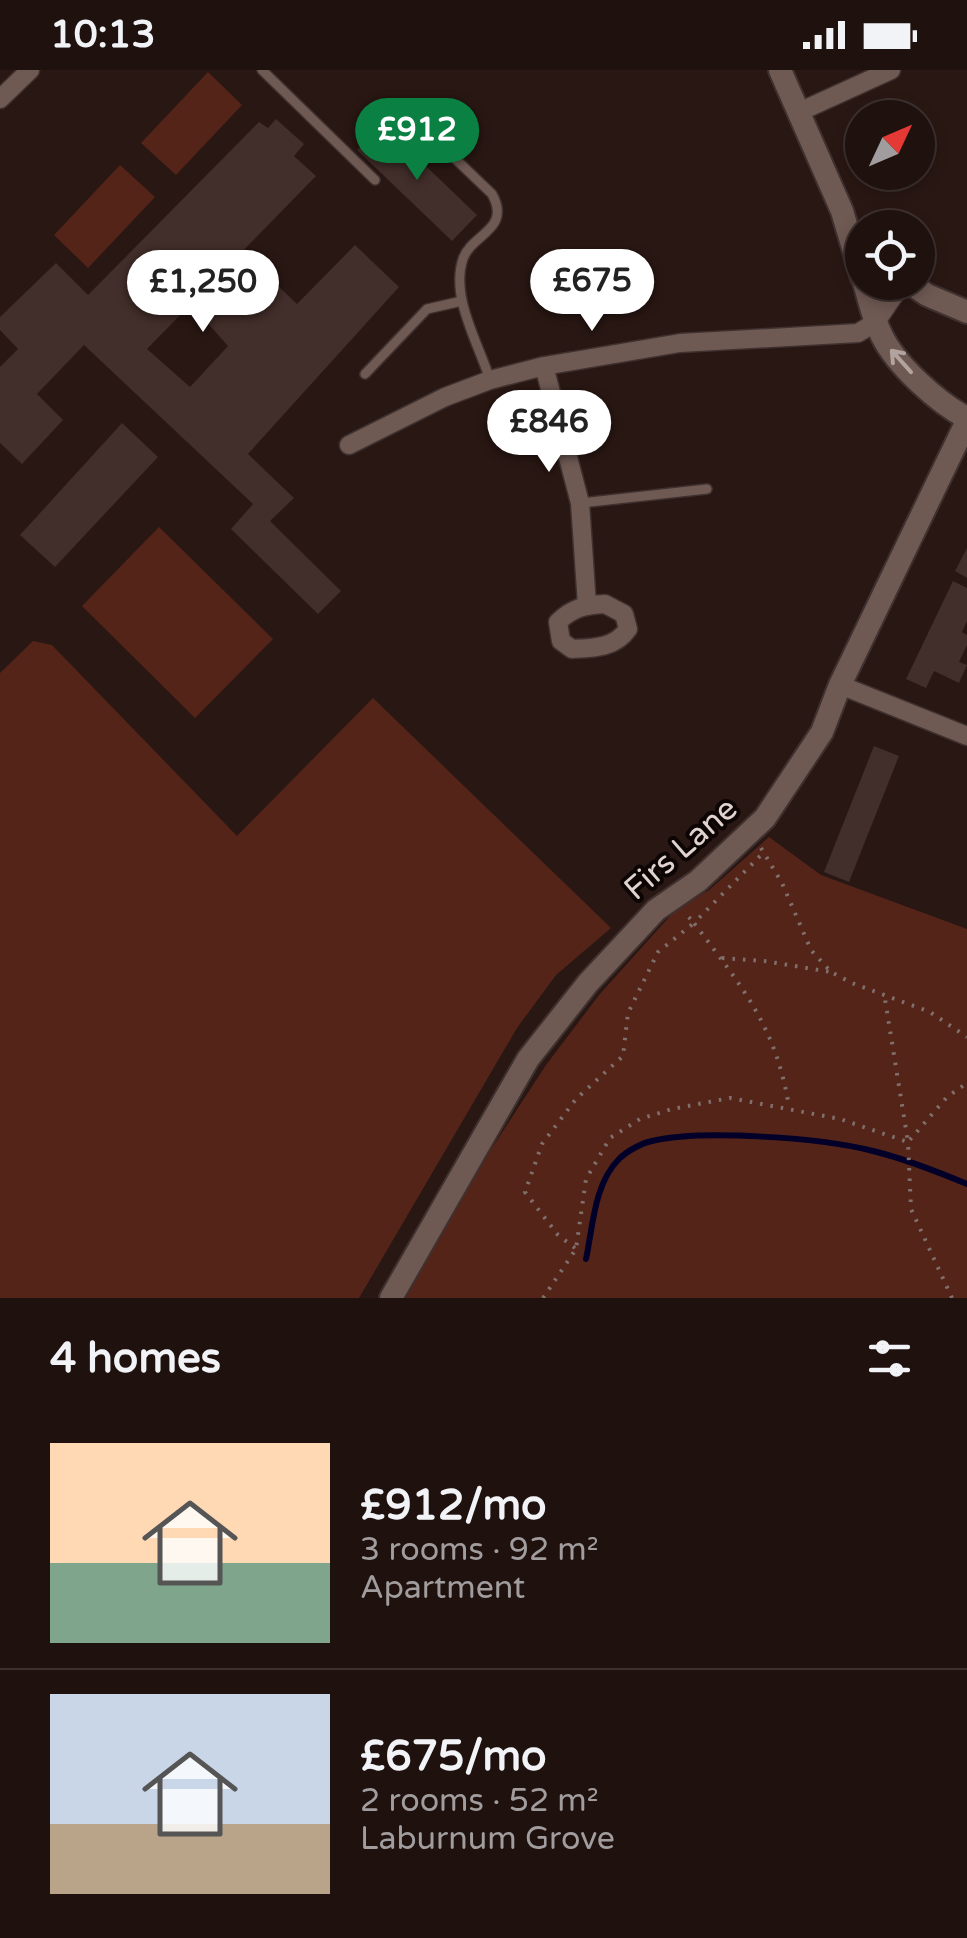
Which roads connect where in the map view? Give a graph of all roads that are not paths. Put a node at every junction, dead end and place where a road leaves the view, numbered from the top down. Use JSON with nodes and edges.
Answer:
{"nodes":[{"id":1,"x":30,"y":70,"type":"edge"},
{"id":2,"x":262,"y":70,"type":"edge"},
{"id":3,"x":780,"y":70,"type":"edge"},
{"id":4,"x":891,"y":70,"type":"edge"},
{"id":5,"x":0,"y":99,"type":"edge"},
{"id":6,"x":799,"y":112,"type":"junction"},
{"id":7,"x":420,"y":125,"type":"dead end"},
{"id":8,"x":376,"y":180,"type":"dead end"},
{"id":9,"x":842,"y":211,"type":"junction"},
{"id":10,"x":845,"y":215,"type":"edge"},
{"id":11,"x":845,"y":221,"type":"edge"},
{"id":12,"x":935,"y":299,"type":"edge"},
{"id":13,"x":869,"y":300,"type":"edge"},
{"id":14,"x":892,"y":300,"type":"edge"},
{"id":15,"x":462,"y":301,"type":"junction"},
{"id":16,"x":967,"y":312,"type":"edge"},
{"id":17,"x":876,"y":322,"type":"junction"},
{"id":18,"x":544,"y":366,"type":"junction"},
{"id":19,"x":364,"y":374,"type":"dead end"},
{"id":20,"x":490,"y":380,"type":"junction"},
{"id":21,"x":967,"y":420,"type":"edge"},
{"id":22,"x":350,"y":445,"type":"dead end"},
{"id":23,"x":707,"y":490,"type":"dead end"},
{"id":24,"x":580,"y":503,"type":"junction"},
{"id":25,"x":587,"y":605,"type":"dead end"},
{"id":26,"x":840,"y":685,"type":"junction"},
{"id":27,"x":967,"y":736,"type":"edge"},
{"id":28,"x":391,"y":1298,"type":"edge"}],
"edges":[{"from":1,"to":5,"type":"street"},
{"from":2,"to":8,"type":"lane"},
{"from":3,"to":6,"type":"street"},
{"from":4,"to":6,"type":"street"},
{"from":6,"to":9,"type":"street"},
{"from":7,"to":15,"type":"lane"},
{"from":9,"to":10,"type":"street"},
{"from":9,"to":11,"type":"street"},
{"from":12,"to":16,"type":"street"},
{"from":13,"to":17,"type":"street"},
{"from":14,"to":17,"type":"street"},
{"from":15,"to":19,"type":"lane"},
{"from":15,"to":20,"type":"lane"},
{"from":17,"to":18,"type":"street"},
{"from":21,"to":17,"type":"street","one_way":true},
{"from":18,"to":20,"type":"street"},
{"from":18,"to":24,"type":"street"},
{"from":20,"to":22,"type":"street"},
{"from":21,"to":26,"type":"street","name":"Firs Lane"},
{"from":23,"to":24,"type":"lane"},
{"from":24,"to":25,"type":"street"},
{"from":26,"to":27,"type":"street"},
{"from":26,"to":28,"type":"street","name":"Firs Lane"}]}
